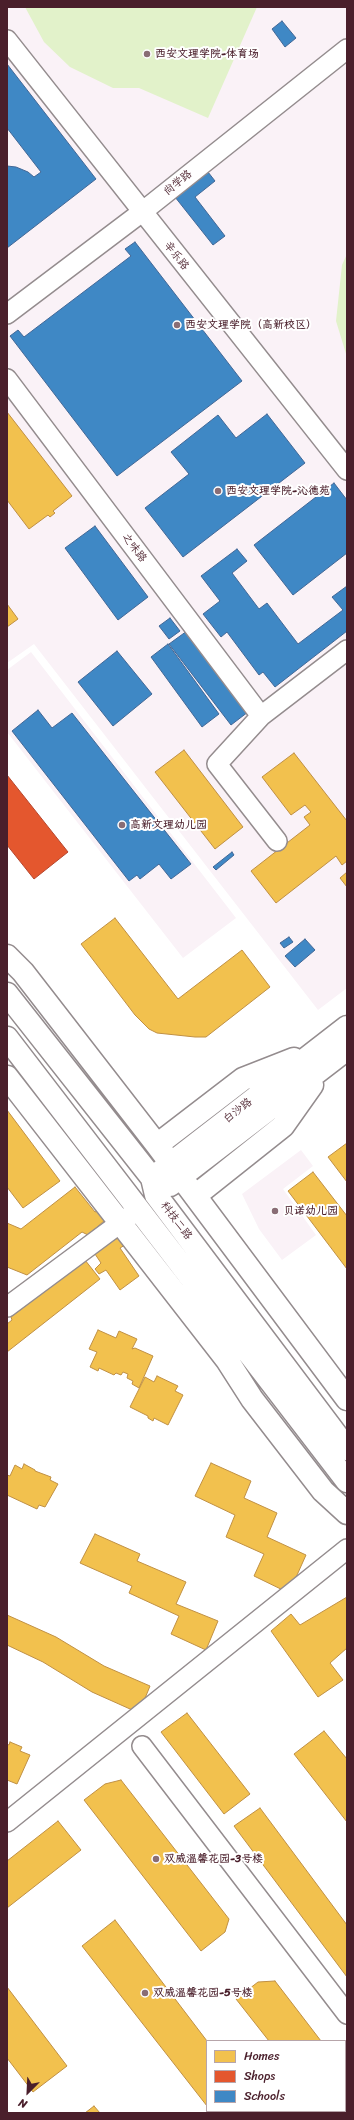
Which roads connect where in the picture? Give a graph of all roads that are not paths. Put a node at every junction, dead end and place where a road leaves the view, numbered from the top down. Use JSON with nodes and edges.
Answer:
{"nodes":[{"id":1,"x":7,"y":40,"type":"edge"},
{"id":2,"x":347,"y":48,"type":"edge"},
{"id":3,"x":142,"y":212,"type":"junction"},
{"id":4,"x":7,"y":314,"type":"edge"},
{"id":5,"x":7,"y":379,"type":"edge"},
{"id":6,"x":347,"y":470,"type":"edge"},
{"id":7,"x":347,"y":650,"type":"edge"},
{"id":8,"x":261,"y":716,"type":"junction"},
{"id":9,"x":277,"y":841,"type":"dead end"},
{"id":10,"x":7,"y":956,"type":"edge"},
{"id":11,"x":7,"y":994,"type":"edge"},
{"id":12,"x":347,"y":1027,"type":"edge"},
{"id":13,"x":7,"y":1038,"type":"edge"},
{"id":14,"x":347,"y":1049,"type":"edge"},
{"id":15,"x":323,"y":1057,"type":"junction"},
{"id":16,"x":7,"y":1077,"type":"edge"},
{"id":17,"x":157,"y":1145,"type":"junction"},
{"id":18,"x":176,"y":1170,"type":"junction"},
{"id":19,"x":154,"y":1186,"type":"junction"},
{"id":20,"x":195,"y":1196,"type":"junction"},
{"id":21,"x":133,"y":1202,"type":"junction"},
{"id":22,"x":120,"y":1222,"type":"junction"},
{"id":23,"x":7,"y":1306,"type":"edge"},
{"id":24,"x":347,"y":1399,"type":"edge"},
{"id":25,"x":346,"y":1447,"type":"edge"},
{"id":26,"x":347,"y":1481,"type":"edge"},
{"id":27,"x":347,"y":1513,"type":"edge"},
{"id":28,"x":347,"y":1549,"type":"edge"},
{"id":29,"x":142,"y":1746,"type":"dead end"},
{"id":30,"x":7,"y":1822,"type":"edge"},
{"id":31,"x":347,"y":2014,"type":"edge"}],
"edges":[{"from":1,"to":3,"type":"street","name":"辛乐路"},
{"from":2,"to":3,"type":"street","name":"尚学路"},
{"from":3,"to":4,"type":"street","name":"尚学路"},
{"from":3,"to":6,"type":"street","name":"辛乐路"},
{"from":5,"to":8,"type":"street","name":"之味路"},
{"from":7,"to":8,"type":"street"},
{"from":8,"to":9,"type":"street"},
{"from":10,"to":17,"type":"street"},
{"from":11,"to":19,"type":"street","name":"科技二路"},
{"from":12,"to":15,"type":"street","name":"白沙路"},
{"from":13,"to":21,"type":"street","name":"科技二路"},
{"from":14,"to":15,"type":"street","name":"白沙路"},
{"from":15,"to":17,"type":"street"},
{"from":15,"to":18,"type":"street","name":"白沙路"},
{"from":15,"to":20,"type":"street"},
{"from":16,"to":22,"type":"street"},
{"from":17,"to":18,"type":"street"},
{"from":18,"to":19,"type":"street","name":"白沙路"},
{"from":18,"to":20,"type":"street"},
{"from":19,"to":21,"type":"street","name":"白沙路"},
{"from":19,"to":25,"type":"street","name":"科技二路"},
{"from":20,"to":24,"type":"street"},
{"from":21,"to":22,"type":"street"},
{"from":21,"to":26,"type":"street","name":"科技二路"},
{"from":22,"to":23,"type":"street"},
{"from":22,"to":27,"type":"street"},
{"from":28,"to":30,"type":"street"},
{"from":29,"to":31,"type":"street"}]}
